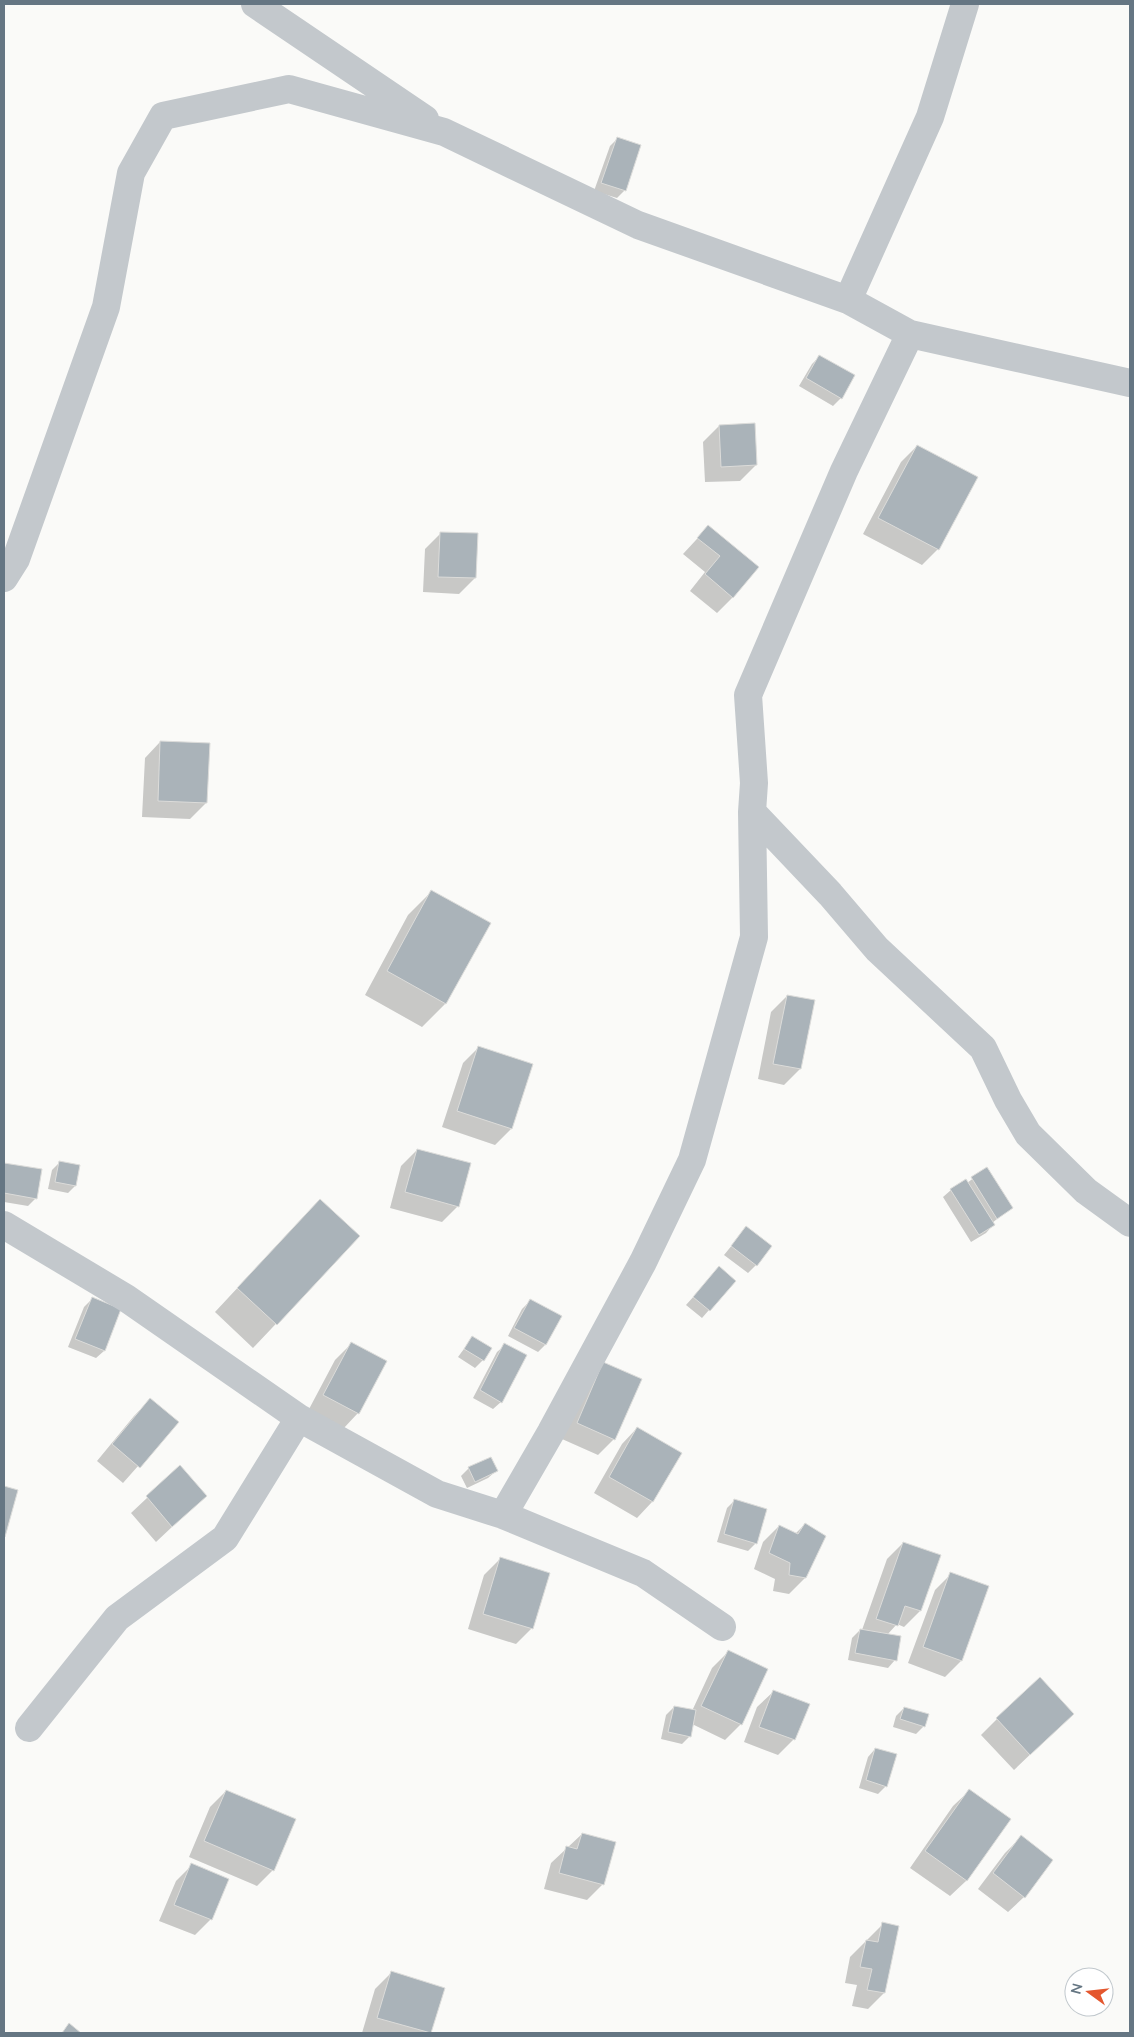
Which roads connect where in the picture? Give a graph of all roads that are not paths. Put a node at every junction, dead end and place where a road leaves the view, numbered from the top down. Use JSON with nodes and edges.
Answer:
{"nodes":[{"id":1,"x":255,"y":4,"type":"edge"},
{"id":2,"x":965,"y":4,"type":"edge"},
{"id":3,"x":444,"y":132,"type":"junction"},
{"id":4,"x":848,"y":300,"type":"junction"},
{"id":5,"x":910,"y":334,"type":"junction"},
{"id":6,"x":1130,"y":383,"type":"edge"},
{"id":7,"x":4,"y":578,"type":"edge"},
{"id":8,"x":752,"y":812,"type":"junction"},
{"id":9,"x":1130,"y":1223,"type":"edge"},
{"id":10,"x":4,"y":1225,"type":"edge"},
{"id":11,"x":299,"y":1418,"type":"junction"},
{"id":12,"x":503,"y":1515,"type":"junction"},
{"id":13,"x":722,"y":1627,"type":"dead end"},
{"id":14,"x":29,"y":1728,"type":"dead end"}],
"edges":[{"from":1,"to":3,"type":"street"},
{"from":2,"to":4,"type":"street"},
{"from":3,"to":4,"type":"street"},
{"from":3,"to":7,"type":"street"},
{"from":4,"to":5,"type":"street"},
{"from":5,"to":6,"type":"street"},
{"from":5,"to":8,"type":"street"},
{"from":8,"to":9,"type":"street"},
{"from":8,"to":12,"type":"street"},
{"from":10,"to":11,"type":"street"},
{"from":11,"to":12,"type":"street"},
{"from":11,"to":14,"type":"street"},
{"from":12,"to":13,"type":"street"}]}
